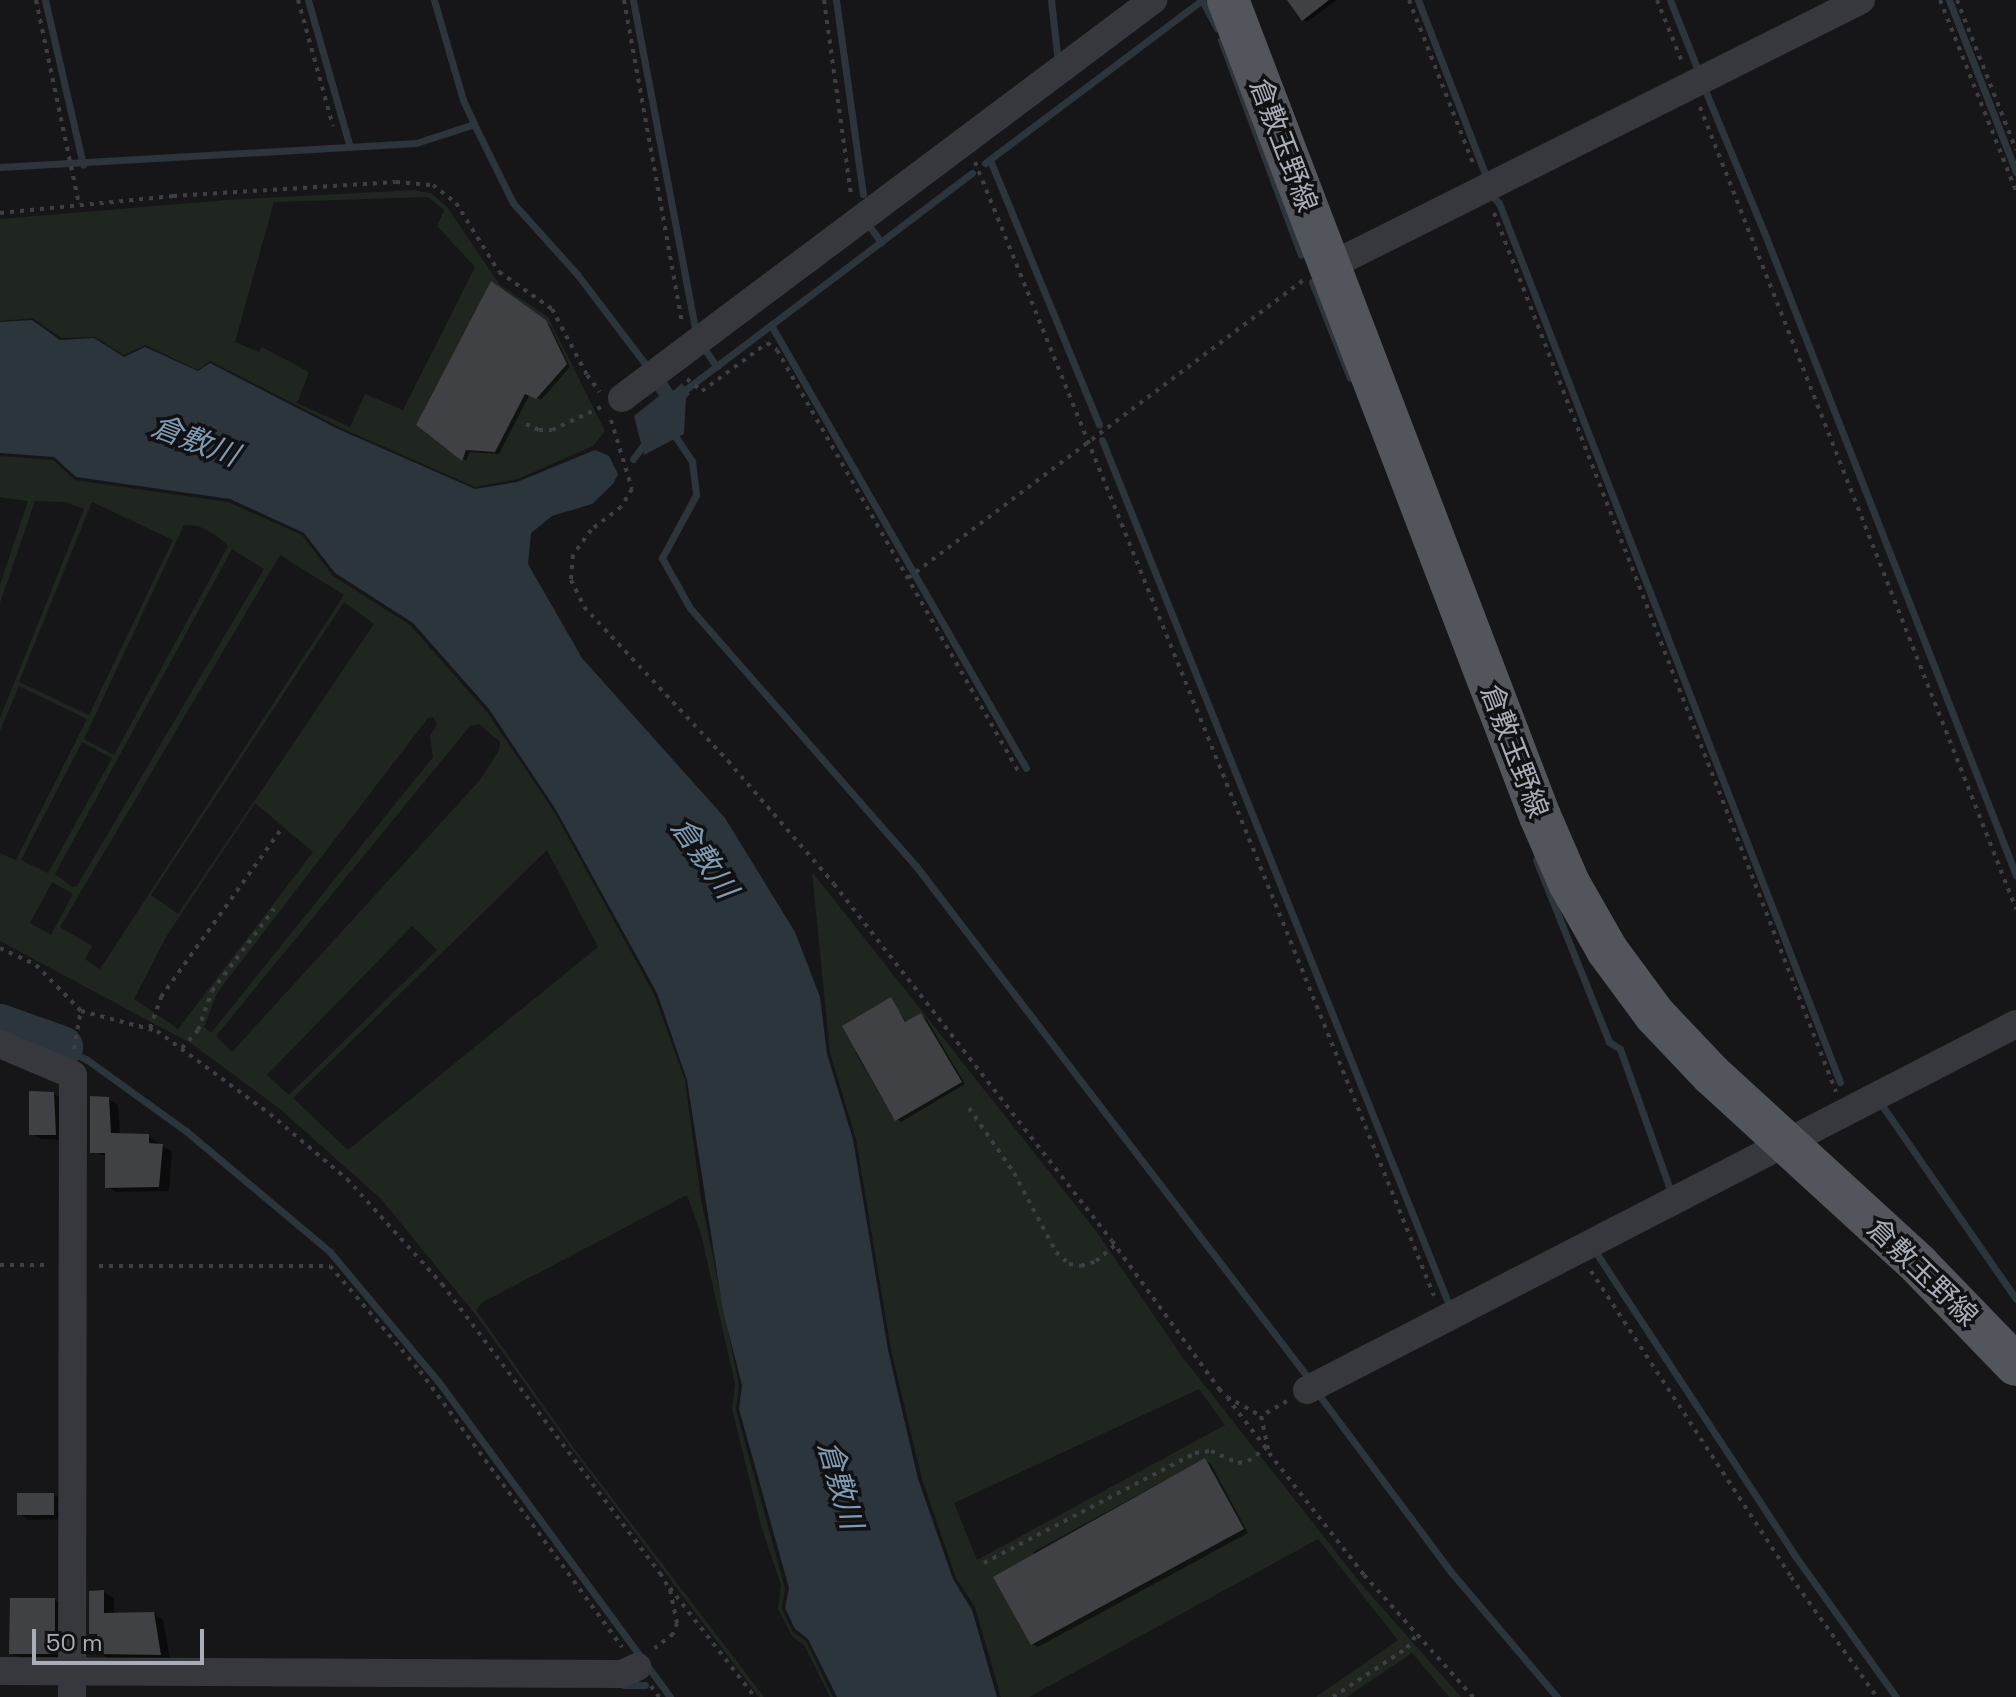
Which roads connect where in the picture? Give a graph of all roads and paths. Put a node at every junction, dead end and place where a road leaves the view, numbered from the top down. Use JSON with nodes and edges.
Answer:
{"nodes":[{"id":1,"x":36,"y":0,"type":"edge"},
{"id":2,"x":298,"y":0,"type":"edge"},
{"id":3,"x":624,"y":0,"type":"edge"},
{"id":4,"x":824,"y":0,"type":"edge"},
{"id":5,"x":1153,"y":0,"type":"edge"},
{"id":6,"x":1228,"y":0,"type":"edge"},
{"id":7,"x":1409,"y":0,"type":"edge"},
{"id":8,"x":1657,"y":0,"type":"edge"},
{"id":9,"x":1861,"y":0,"type":"edge"},
{"id":10,"x":1940,"y":0,"type":"edge"},
{"id":11,"x":1957,"y":0,"type":"edge"},
{"id":12,"x":1699,"y":82,"type":"junction"},
{"id":13,"x":333,"y":126,"type":"dead end"},
{"id":14,"x":957,"y":146,"type":"junction"},
{"id":15,"x":2016,"y":150,"type":"edge"},
{"id":16,"x":1482,"y":191,"type":"junction"},
{"id":17,"x":2016,"y":191,"type":"edge"},
{"id":18,"x":79,"y":204,"type":"junction"},
{"id":19,"x":0,"y":213,"type":"edge"},
{"id":20,"x":855,"y":221,"type":"junction"},
{"id":21,"x":1330,"y":266,"type":"junction"},
{"id":22,"x":669,"y":370,"type":"junction"},
{"id":23,"x":622,"y":398,"type":"junction"},
{"id":24,"x":526,"y":424,"type":"dead end"},
{"id":25,"x":1089,"y":439,"type":"junction"},
{"id":26,"x":910,"y":577,"type":"junction"},
{"id":27,"x":1019,"y":773,"type":"dead end"},
{"id":28,"x":280,"y":831,"type":"dead end"},
{"id":29,"x":274,"y":909,"type":"dead end"},
{"id":30,"x":2016,"y":909,"type":"edge"},
{"id":31,"x":0,"y":948,"type":"edge"},
{"id":32,"x":81,"y":1011,"type":"junction"},
{"id":33,"x":2016,"y":1024,"type":"edge"},
{"id":34,"x":150,"y":1028,"type":"junction"},
{"id":35,"x":0,"y":1044,"type":"edge"},
{"id":36,"x":74,"y":1046,"type":"dead end"},
{"id":37,"x":182,"y":1048,"type":"junction"},
{"id":38,"x":969,"y":1108,"type":"dead end"},
{"id":39,"x":1848,"y":1111,"type":"junction"},
{"id":40,"x":1785,"y":1143,"type":"junction"},
{"id":41,"x":1115,"y":1245,"type":"junction"},
{"id":42,"x":1585,"y":1261,"type":"dead end"},
{"id":43,"x":0,"y":1265,"type":"edge"},
{"id":44,"x":65,"y":1266,"type":"junction"},
{"id":45,"x":1444,"y":1320,"type":"junction"},
{"id":46,"x":2016,"y":1365,"type":"edge"},
{"id":47,"x":1314,"y":1386,"type":"joint"},
{"id":48,"x":1227,"y":1397,"type":"junction"},
{"id":49,"x":1261,"y":1416,"type":"junction"},
{"id":50,"x":1266,"y":1448,"type":"junction"},
{"id":51,"x":984,"y":1563,"type":"dead end"},
{"id":52,"x":668,"y":1587,"type":"junction"},
{"id":53,"x":1417,"y":1634,"type":"junction"},
{"id":54,"x":642,"y":1661,"type":"junction"},
{"id":55,"x":0,"y":1671,"type":"edge"},
{"id":56,"x":72,"y":1684,"type":"edge"},
{"id":57,"x":659,"y":1697,"type":"edge"},
{"id":58,"x":755,"y":1697,"type":"edge"},
{"id":59,"x":1333,"y":1697,"type":"edge"},
{"id":60,"x":1473,"y":1697,"type":"edge"},
{"id":61,"x":1877,"y":1697,"type":"edge"}],
"edges":[{"from":1,"to":18,"type":"path"},
{"from":2,"to":13,"type":"path"},
{"from":3,"to":22,"type":"path"},
{"from":4,"to":20,"type":"path"},
{"from":5,"to":14,"type":"street"},
{"from":6,"to":21,"type":"main road","name":"倉敷玉野線"},
{"from":7,"to":16,"type":"path"},
{"from":8,"to":12,"type":"path"},
{"from":9,"to":12,"type":"street"},
{"from":10,"to":17,"type":"path"},
{"from":11,"to":15,"type":"path"},
{"from":12,"to":16,"type":"street"},
{"from":12,"to":30,"type":"path"},
{"from":14,"to":20,"type":"street"},
{"from":14,"to":25,"type":"path"},
{"from":16,"to":21,"type":"street"},
{"from":16,"to":39,"type":"path"},
{"from":18,"to":19,"type":"path"},
{"from":18,"to":23,"type":"path"},
{"from":20,"to":22,"type":"street"},
{"from":21,"to":25,"type":"path"},
{"from":21,"to":40,"type":"main road","name":"倉敷玉野線"},
{"from":22,"to":23,"type":"street"},
{"from":22,"to":26,"type":"path"},
{"from":23,"to":24,"type":"path"},
{"from":23,"to":41,"type":"path"},
{"from":25,"to":26,"type":"path"},
{"from":25,"to":45,"type":"path"},
{"from":26,"to":27,"type":"path"},
{"from":28,"to":34,"type":"path"},
{"from":29,"to":37,"type":"path"},
{"from":31,"to":32,"type":"path"},
{"from":32,"to":34,"type":"path"},
{"from":32,"to":36,"type":"path"},
{"from":33,"to":39,"type":"street"},
{"from":34,"to":37,"type":"path"},
{"from":35,"to":44,"type":"street"},
{"from":37,"to":52,"type":"path"},
{"from":38,"to":41,"type":"path"},
{"from":39,"to":40,"type":"street"},
{"from":40,"to":45,"type":"street"},
{"from":40,"to":46,"type":"main road","name":"倉敷玉野線"},
{"from":41,"to":48,"type":"path"},
{"from":42,"to":61,"type":"path"},
{"from":43,"to":44,"type":"path"},
{"from":44,"to":54,"type":"path"},
{"from":44,"to":56,"type":"street"},
{"from":45,"to":47,"type":"street"},
{"from":47,"to":49,"type":"path"},
{"from":48,"to":49,"type":"path"},
{"from":48,"to":50,"type":"path"},
{"from":49,"to":50,"type":"path"},
{"from":50,"to":51,"type":"path"},
{"from":50,"to":53,"type":"path"},
{"from":52,"to":54,"type":"path"},
{"from":52,"to":58,"type":"path"},
{"from":53,"to":59,"type":"path"},
{"from":53,"to":60,"type":"path"},
{"from":54,"to":56,"type":"street"},
{"from":54,"to":57,"type":"path"},
{"from":55,"to":56,"type":"street"}]}
